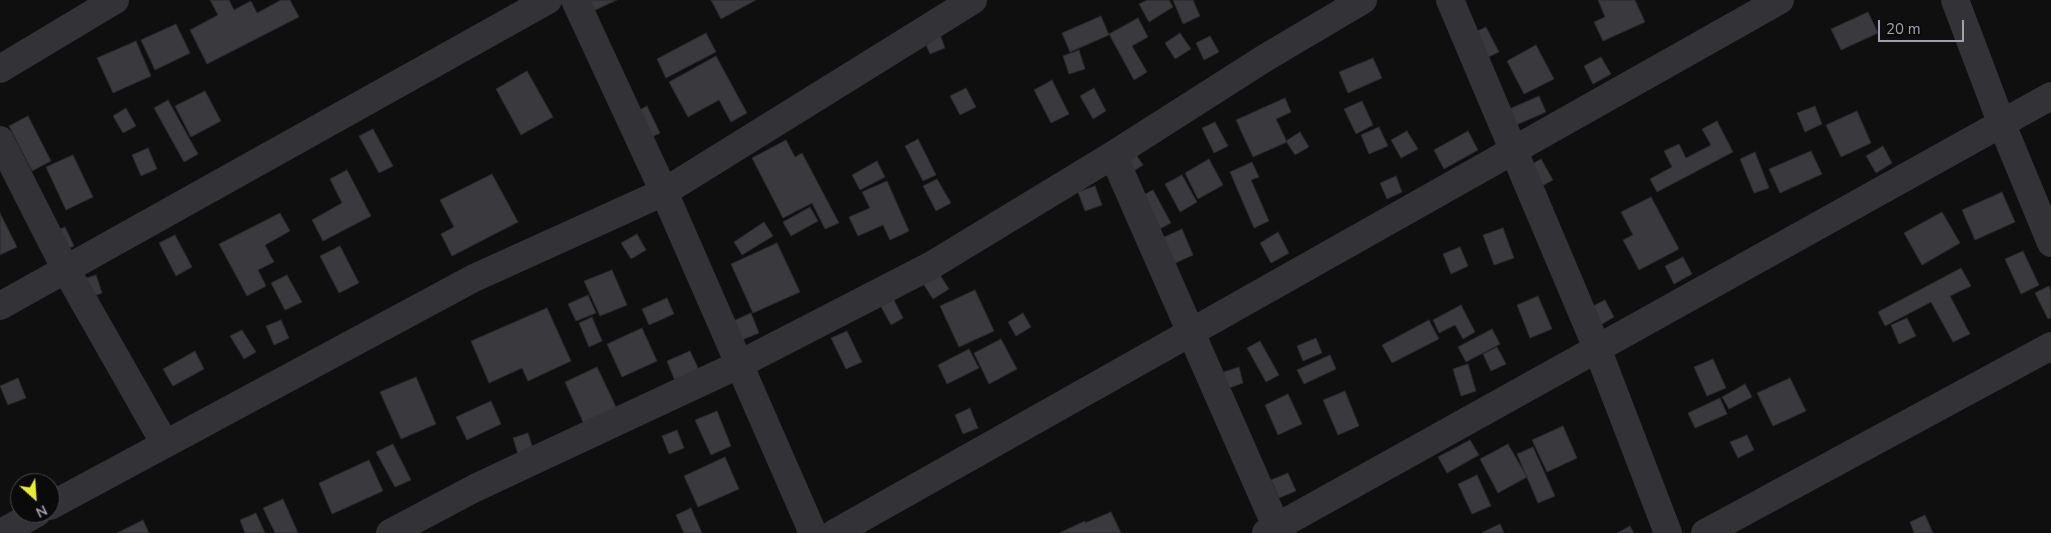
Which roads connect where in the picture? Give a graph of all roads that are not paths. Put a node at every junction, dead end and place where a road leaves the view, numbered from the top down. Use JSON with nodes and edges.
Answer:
{"nodes":[{"id":1,"x":115,"y":0,"type":"edge"},
{"id":2,"x":548,"y":0,"type":"edge"},
{"id":3,"x":575,"y":0,"type":"edge"},
{"id":4,"x":973,"y":0,"type":"edge"},
{"id":5,"x":1363,"y":0,"type":"edge"},
{"id":6,"x":1450,"y":0,"type":"edge"},
{"id":7,"x":1780,"y":0,"type":"edge"},
{"id":8,"x":1955,"y":0,"type":"edge"},
{"id":9,"x":0,"y":69,"type":"edge"},
{"id":10,"x":2051,"y":96,"type":"edge"},
{"id":11,"x":2001,"y":122,"type":"junction"},
{"id":12,"x":0,"y":140,"type":"edge"},
{"id":13,"x":1514,"y":152,"type":"junction"},
{"id":14,"x":1113,"y":155,"type":"junction"},
{"id":15,"x":664,"y":192,"type":"junction"},
{"id":16,"x":2051,"y":243,"type":"edge"},
{"id":17,"x":66,"y":270,"type":"junction"},
{"id":18,"x":0,"y":306,"type":"edge"},
{"id":19,"x":1190,"y":333,"type":"junction"},
{"id":20,"x":2051,"y":346,"type":"edge"},
{"id":21,"x":1597,"y":348,"type":"junction"},
{"id":22,"x":738,"y":365,"type":"junction"},
{"id":23,"x":165,"y":444,"type":"junction"},
{"id":24,"x":60,"y":501,"type":"edge"},
{"id":25,"x":19,"y":523,"type":"edge"},
{"id":26,"x":1274,"y":531,"type":"edge"},
{"id":27,"x":1,"y":533,"type":"edge"},
{"id":28,"x":390,"y":533,"type":"edge"},
{"id":29,"x":813,"y":533,"type":"edge"},
{"id":30,"x":836,"y":533,"type":"edge"},
{"id":31,"x":1668,"y":533,"type":"edge"},
{"id":32,"x":1705,"y":533,"type":"edge"}],
"edges":[{"from":1,"to":9,"type":"street"},
{"from":2,"to":17,"type":"street"},
{"from":3,"to":15,"type":"street"},
{"from":4,"to":15,"type":"street"},
{"from":5,"to":14,"type":"street"},
{"from":6,"to":13,"type":"street"},
{"from":7,"to":13,"type":"street"},
{"from":8,"to":11,"type":"street"},
{"from":10,"to":11,"type":"street"},
{"from":11,"to":16,"type":"street"},
{"from":11,"to":21,"type":"street"},
{"from":12,"to":17,"type":"street"},
{"from":13,"to":19,"type":"street"},
{"from":13,"to":21,"type":"street"},
{"from":14,"to":19,"type":"street"},
{"from":14,"to":22,"type":"street"},
{"from":15,"to":22,"type":"street"},
{"from":15,"to":23,"type":"street"},
{"from":17,"to":18,"type":"street"},
{"from":17,"to":23,"type":"street"},
{"from":19,"to":26,"type":"street"},
{"from":19,"to":30,"type":"street"},
{"from":20,"to":32,"type":"street"},
{"from":21,"to":26,"type":"street"},
{"from":21,"to":31,"type":"street"},
{"from":22,"to":28,"type":"street"},
{"from":22,"to":29,"type":"street"},
{"from":23,"to":24,"type":"street"},
{"from":25,"to":27,"type":"street"}]}
